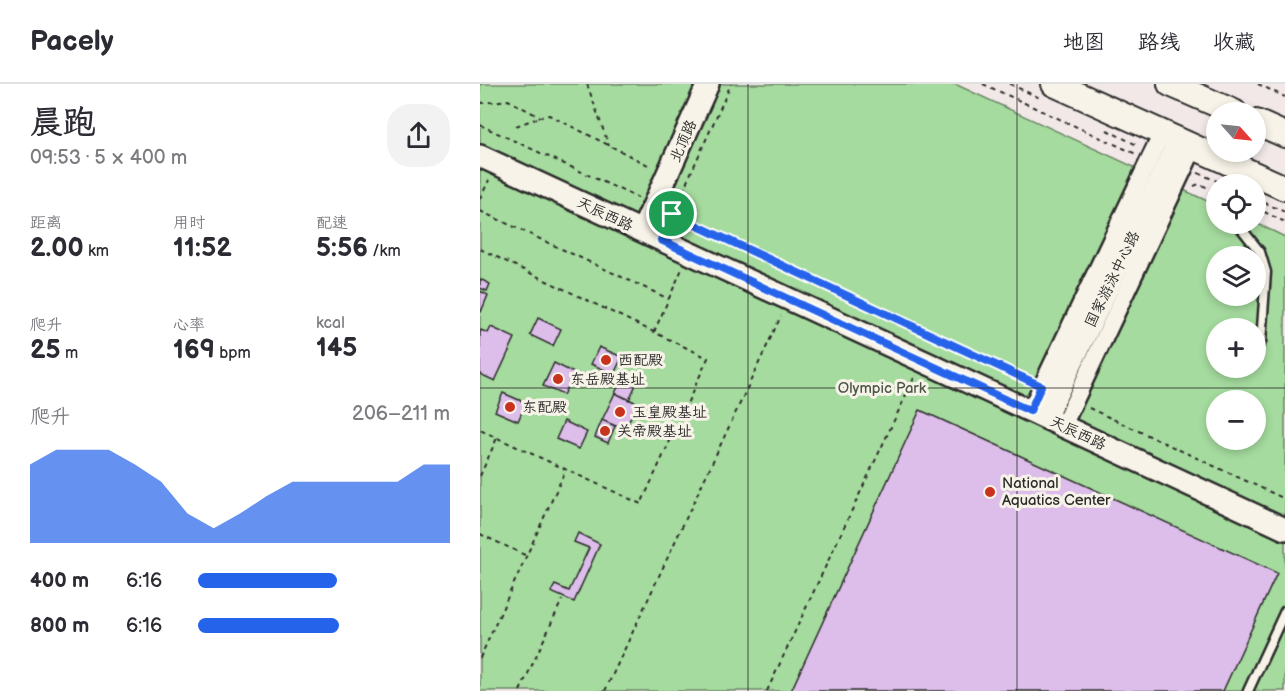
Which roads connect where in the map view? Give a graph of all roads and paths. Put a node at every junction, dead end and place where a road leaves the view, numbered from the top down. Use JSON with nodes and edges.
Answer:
{"nodes":[{"id":1,"x":587,"y":84,"type":"edge"},
{"id":2,"x":708,"y":84,"type":"edge"},
{"id":3,"x":731,"y":84,"type":"edge"},
{"id":4,"x":982,"y":84,"type":"edge"},
{"id":5,"x":1054,"y":84,"type":"edge"},
{"id":6,"x":1170,"y":84,"type":"edge"},
{"id":7,"x":1257,"y":84,"type":"edge"},
{"id":8,"x":1285,"y":97,"type":"edge"},
{"id":9,"x":480,"y":102,"type":"edge"},
{"id":10,"x":1211,"y":102,"type":"edge"},
{"id":11,"x":540,"y":117,"type":"junction"},
{"id":12,"x":480,"y":124,"type":"edge"},
{"id":13,"x":516,"y":126,"type":"dead end"},
{"id":14,"x":1266,"y":126,"type":"edge"},
{"id":15,"x":1285,"y":135,"type":"edge"},
{"id":16,"x":480,"y":141,"type":"edge"},
{"id":17,"x":609,"y":146,"type":"junction"},
{"id":18,"x":1181,"y":153,"type":"junction"},
{"id":19,"x":480,"y":156,"type":"edge"},
{"id":20,"x":1147,"y":159,"type":"junction"},
{"id":21,"x":650,"y":166,"type":"dead end"},
{"id":22,"x":491,"y":174,"type":"dead end"},
{"id":23,"x":1208,"y":174,"type":"edge"},
{"id":24,"x":1285,"y":188,"type":"edge"},
{"id":25,"x":480,"y":199,"type":"edge"},
{"id":26,"x":1266,"y":203,"type":"edge"},
{"id":27,"x":480,"y":211,"type":"edge"},
{"id":28,"x":1285,"y":212,"type":"edge"},
{"id":29,"x":1266,"y":213,"type":"edge"},
{"id":30,"x":657,"y":219,"type":"junction"},
{"id":31,"x":1285,"y":222,"type":"edge"},
{"id":32,"x":1246,"y":234,"type":"edge"},
{"id":33,"x":480,"y":249,"type":"edge"},
{"id":34,"x":684,"y":264,"type":"dead end"},
{"id":35,"x":669,"y":299,"type":"junction"},
{"id":36,"x":784,"y":310,"type":"dead end"},
{"id":37,"x":1263,"y":318,"type":"edge"},
{"id":38,"x":654,"y":332,"type":"junction"},
{"id":39,"x":917,"y":372,"type":"dead end"},
{"id":40,"x":1051,"y":407,"type":"junction"},
{"id":41,"x":480,"y":430,"type":"edge"},
{"id":42,"x":497,"y":438,"type":"junction"},
{"id":43,"x":566,"y":469,"type":"junction"},
{"id":44,"x":480,"y":476,"type":"edge"},
{"id":45,"x":1285,"y":499,"type":"edge"},
{"id":46,"x":1285,"y":513,"type":"edge"},
{"id":47,"x":1285,"y":529,"type":"edge"},
{"id":48,"x":480,"y":534,"type":"edge"},
{"id":49,"x":527,"y":556,"type":"junction"},
{"id":50,"x":562,"y":600,"type":"dead end"},
{"id":51,"x":1285,"y":611,"type":"edge"},
{"id":52,"x":480,"y":658,"type":"edge"},
{"id":53,"x":520,"y":691,"type":"edge"},
{"id":54,"x":605,"y":691,"type":"edge"},
{"id":55,"x":767,"y":691,"type":"edge"},
{"id":56,"x":1248,"y":691,"type":"edge"}],
"edges":[{"from":1,"to":17,"type":"path"},
{"from":2,"to":30,"type":"street","name":"北顶路"},
{"from":3,"to":30,"type":"path"},
{"from":4,"to":20,"type":"path"},
{"from":5,"to":18,"type":"main road"},
{"from":6,"to":10,"type":"main road"},
{"from":7,"to":8,"type":"path"},
{"from":9,"to":11,"type":"path"},
{"from":11,"to":13,"type":"path"},
{"from":11,"to":17,"type":"path"},
{"from":12,"to":30,"type":"path"},
{"from":14,"to":15,"type":"main road"},
{"from":16,"to":30,"type":"street","name":"天辰西路"},
{"from":17,"to":21,"type":"path"},
{"from":18,"to":20,"type":"street"},
{"from":18,"to":23,"type":"path"},
{"from":18,"to":24,"type":"main road"},
{"from":18,"to":40,"type":"street","name":"国家游泳中心路"},
{"from":18,"to":40,"type":"street"},
{"from":19,"to":30,"type":"street","name":"天辰西路"},
{"from":20,"to":40,"type":"street"},
{"from":22,"to":25,"type":"path"},
{"from":26,"to":28,"type":"path"},
{"from":27,"to":35,"type":"path"},
{"from":29,"to":31,"type":"path"},
{"from":30,"to":40,"type":"street","name":"天辰西路"},
{"from":30,"to":40,"type":"path"},
{"from":32,"to":37,"type":"lane"},
{"from":33,"to":38,"type":"path"},
{"from":34,"to":35,"type":"path"},
{"from":35,"to":38,"type":"path"},
{"from":36,"to":54,"type":"path"},
{"from":38,"to":43,"type":"path"},
{"from":39,"to":55,"type":"path"},
{"from":40,"to":45,"type":"path"},
{"from":40,"to":46,"type":"street","name":"天辰西路"},
{"from":40,"to":47,"type":"street","name":"天辰西路"},
{"from":41,"to":42,"type":"path"},
{"from":42,"to":43,"type":"path"},
{"from":42,"to":44,"type":"path"},
{"from":43,"to":49,"type":"path"},
{"from":48,"to":49,"type":"path"},
{"from":49,"to":52,"type":"path"},
{"from":50,"to":53,"type":"path"},
{"from":51,"to":56,"type":"lane"}]}
